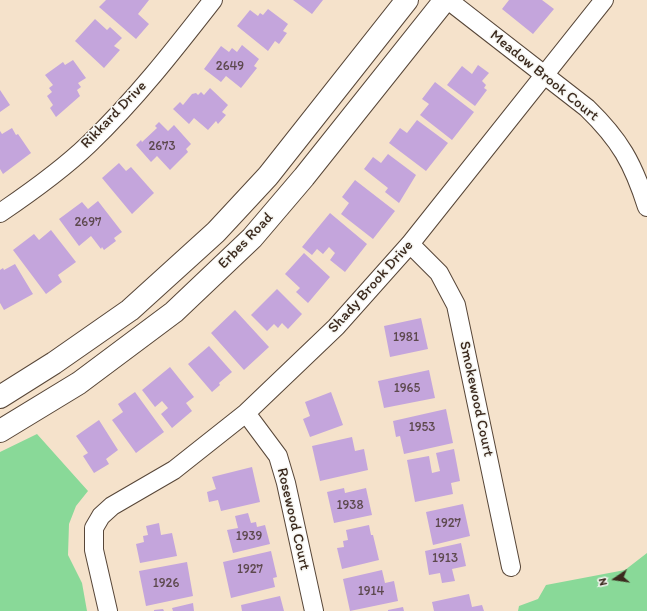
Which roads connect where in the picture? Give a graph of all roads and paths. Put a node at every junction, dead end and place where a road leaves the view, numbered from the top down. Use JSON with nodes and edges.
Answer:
{"nodes":[{"id":1,"x":213,"y":0,"type":"edge"},
{"id":2,"x":407,"y":0,"type":"edge"},
{"id":3,"x":445,"y":0,"type":"edge"},
{"id":4,"x":448,"y":0,"type":"edge"},
{"id":5,"x":604,"y":0,"type":"edge"},
{"id":6,"x":545,"y":75,"type":"junction"},
{"id":7,"x":647,"y":207,"type":"edge"},
{"id":8,"x":0,"y":213,"type":"edge"},
{"id":9,"x":410,"y":244,"type":"junction"},
{"id":10,"x":0,"y":397,"type":"edge"},
{"id":11,"x":246,"y":413,"type":"junction"},
{"id":12,"x":0,"y":431,"type":"edge"},
{"id":13,"x":511,"y":568,"type":"dead end"},
{"id":14,"x":108,"y":611,"type":"edge"},
{"id":15,"x":314,"y":611,"type":"edge"}],
"edges":[{"from":1,"to":8,"type":"street","name":"Rikkard Drive"},
{"from":2,"to":10,"type":"main road","name":"Erbes Road"},
{"from":3,"to":12,"type":"main road","name":"Erbes Road"},
{"from":4,"to":6,"type":"street","name":"Meadow Brook Court"},
{"from":5,"to":6,"type":"street","name":"Shady Brook Drive"},
{"from":6,"to":7,"type":"street","name":"Meadow Brook Court"},
{"from":6,"to":9,"type":"street","name":"Shady Brook Drive"},
{"from":9,"to":11,"type":"street","name":"Shady Brook Drive"},
{"from":9,"to":13,"type":"street","name":"Smokewood Court"},
{"from":11,"to":14,"type":"street","name":"Shady Brook Drive"},
{"from":11,"to":15,"type":"street","name":"Rosewood Court"}]}
